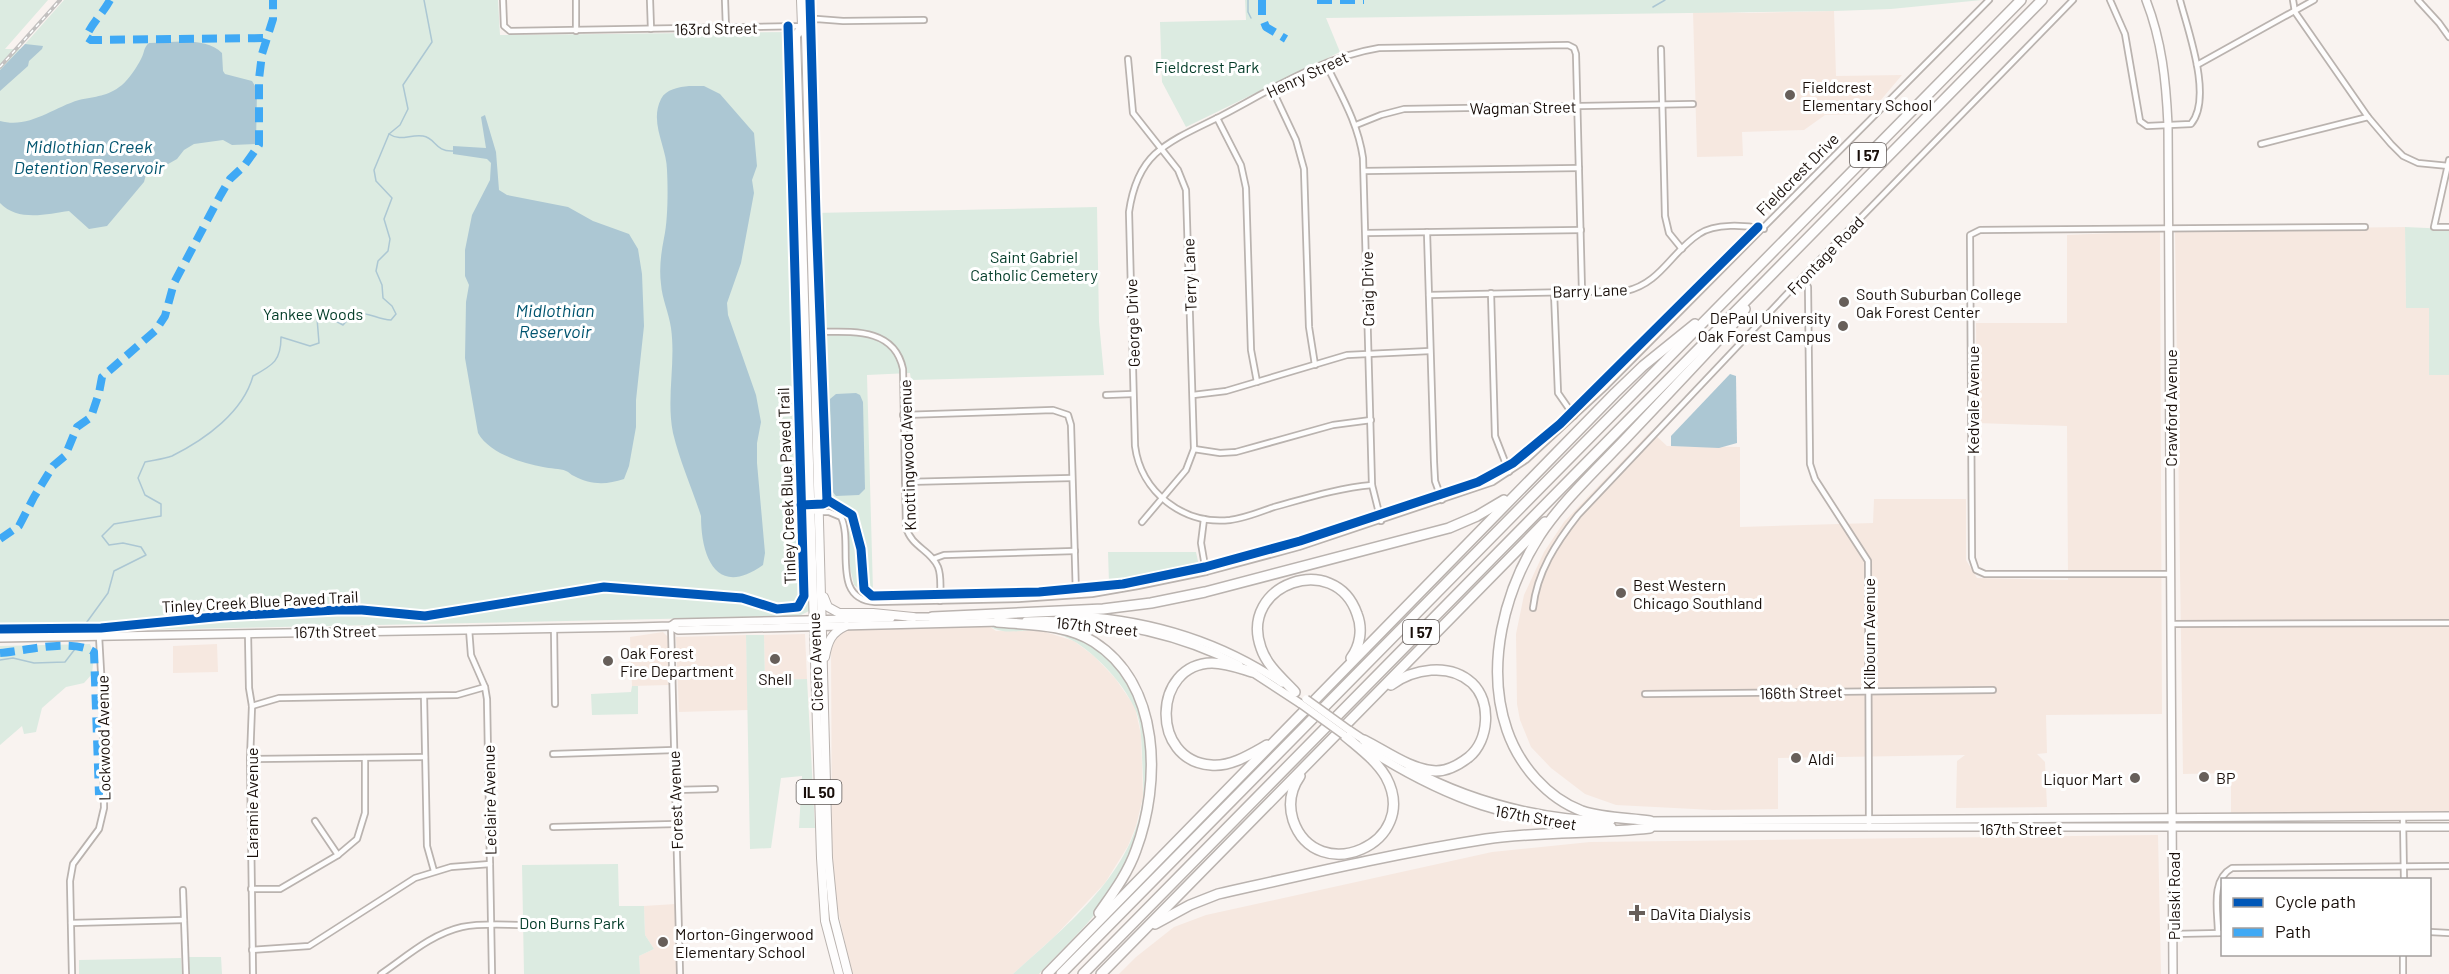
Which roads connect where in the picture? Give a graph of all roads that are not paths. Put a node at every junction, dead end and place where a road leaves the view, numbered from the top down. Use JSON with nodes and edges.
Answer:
{"nodes":[{"id":1,"x":503,"y":0,"type":"edge"},
{"id":2,"x":576,"y":0,"type":"edge"},
{"id":3,"x":650,"y":0,"type":"edge"},
{"id":4,"x":725,"y":0,"type":"edge"},
{"id":5,"x":801,"y":0,"type":"edge"},
{"id":6,"x":1989,"y":0,"type":"edge"},
{"id":7,"x":2021,"y":0,"type":"edge"},
{"id":8,"x":2042,"y":0,"type":"edge"},
{"id":9,"x":2073,"y":0,"type":"edge"},
{"id":10,"x":2110,"y":0,"type":"edge"},
{"id":11,"x":2146,"y":0,"type":"edge"},
{"id":12,"x":2180,"y":0,"type":"edge"},
{"id":13,"x":2293,"y":0,"type":"edge"},
{"id":14,"x":2314,"y":0,"type":"edge"},
{"id":15,"x":2418,"y":0,"type":"edge"},
{"id":16,"x":2295,"y":12,"type":"junction"},
{"id":17,"x":924,"y":20,"type":"dead end"},
{"id":18,"x":802,"y":26,"type":"junction"},
{"id":19,"x":726,"y":28,"type":"junction"},
{"id":20,"x":651,"y":29,"type":"junction"},
{"id":21,"x":576,"y":31,"type":"junction"},
{"id":22,"x":2449,"y":37,"type":"edge"},
{"id":23,"x":1661,"y":49,"type":"dead end"},
{"id":24,"x":1128,"y":59,"type":"dead end"},
{"id":25,"x":1326,"y":64,"type":"junction"},
{"id":26,"x":2197,"y":65,"type":"junction"},
{"id":27,"x":1272,"y":89,"type":"junction"},
{"id":28,"x":1662,"y":104,"type":"junction"},
{"id":29,"x":1693,"y":104,"type":"dead end"},
{"id":30,"x":1577,"y":106,"type":"junction"},
{"id":31,"x":2368,"y":117,"type":"junction"},
{"id":32,"x":1217,"y":118,"type":"junction"},
{"id":33,"x":1356,"y":125,"type":"junction"},
{"id":34,"x":2168,"y":125,"type":"junction"},
{"id":35,"x":2261,"y":144,"type":"dead end"},
{"id":36,"x":1161,"y":150,"type":"junction"},
{"id":37,"x":2449,"y":160,"type":"edge"},
{"id":38,"x":2448,"y":166,"type":"edge"},
{"id":39,"x":1579,"y":168,"type":"junction"},
{"id":40,"x":1364,"y":171,"type":"junction"},
{"id":41,"x":2168,"y":227,"type":"junction"},
{"id":42,"x":2365,"y":227,"type":"dead end"},
{"id":43,"x":2449,"y":227,"type":"edge"},
{"id":44,"x":1764,"y":229,"type":"junction"},
{"id":45,"x":1581,"y":230,"type":"junction"},
{"id":46,"x":1427,"y":232,"type":"junction"},
{"id":47,"x":1366,"y":233,"type":"junction"},
{"id":48,"x":1682,"y":249,"type":"junction"},
{"id":49,"x":1802,"y":278,"type":"junction"},
{"id":50,"x":1758,"y":289,"type":"junction"},
{"id":51,"x":1554,"y":292,"type":"junction"},
{"id":52,"x":1582,"y":292,"type":"junction"},
{"id":53,"x":1491,"y":293,"type":"junction"},
{"id":54,"x":1429,"y":295,"type":"junction"},
{"id":55,"x":1716,"y":310,"type":"junction"},
{"id":56,"x":814,"y":332,"type":"junction"},
{"id":57,"x":1430,"y":351,"type":"junction"},
{"id":58,"x":1369,"y":353,"type":"junction"},
{"id":59,"x":1315,"y":364,"type":"junction"},
{"id":60,"x":1257,"y":382,"type":"junction"},
{"id":61,"x":1133,"y":394,"type":"junction"},
{"id":62,"x":1106,"y":395,"type":"dead end"},
{"id":63,"x":1193,"y":395,"type":"junction"},
{"id":64,"x":903,"y":415,"type":"junction"},
{"id":65,"x":1574,"y":416,"type":"junction"},
{"id":66,"x":1371,"y":420,"type":"junction"},
{"id":67,"x":1194,"y":449,"type":"junction"},
{"id":68,"x":1509,"y":472,"type":"junction"},
{"id":69,"x":1072,"y":478,"type":"junction"},
{"id":70,"x":1530,"y":480,"type":"junction"},
{"id":71,"x":905,"y":482,"type":"junction"},
{"id":72,"x":1583,"y":484,"type":"junction"},
{"id":73,"x":1372,"y":485,"type":"junction"},
{"id":74,"x":1162,"y":499,"type":"junction"},
{"id":75,"x":1442,"y":500,"type":"junction"},
{"id":76,"x":810,"y":512,"type":"junction"},
{"id":77,"x":820,"y":512,"type":"junction"},
{"id":78,"x":1204,"y":519,"type":"junction"},
{"id":79,"x":1381,"y":521,"type":"junction"},
{"id":80,"x":1142,"y":522,"type":"dead end"},
{"id":81,"x":1075,"y":551,"type":"junction"},
{"id":82,"x":933,"y":559,"type":"junction"},
{"id":83,"x":1206,"y":572,"type":"junction"},
{"id":84,"x":2171,"y":574,"type":"junction"},
{"id":85,"x":821,"y":591,"type":"junction"},
{"id":86,"x":1076,"y":595,"type":"junction"},
{"id":87,"x":940,"y":601,"type":"junction"},
{"id":88,"x":1533,"y":608,"type":"dead end"},
{"id":89,"x":913,"y":617,"type":"junction"},
{"id":90,"x":932,"y":617,"type":"junction"},
{"id":91,"x":817,"y":622,"type":"junction"},
{"id":92,"x":997,"y":622,"type":"junction"},
{"id":93,"x":2449,"y":623,"type":"edge"},
{"id":94,"x":2171,"y":624,"type":"junction"},
{"id":95,"x":671,"y":626,"type":"junction"},
{"id":96,"x":846,"y":626,"type":"junction"},
{"id":97,"x":554,"y":628,"type":"junction"},
{"id":98,"x":469,"y":629,"type":"junction"},
{"id":99,"x":248,"y":633,"type":"junction"},
{"id":100,"x":99,"y":636,"type":"junction"},
{"id":101,"x":0,"y":638,"type":"edge"},
{"id":102,"x":1252,"y":672,"type":"junction"},
{"id":103,"x":822,"y":674,"type":"junction"},
{"id":104,"x":1334,"y":680,"type":"junction"},
{"id":105,"x":485,"y":687,"type":"junction"},
{"id":106,"x":1993,"y":690,"type":"dead end"},
{"id":107,"x":1868,"y":691,"type":"junction"},
{"id":108,"x":1295,"y":692,"type":"junction"},
{"id":109,"x":1645,"y":694,"type":"dead end"},
{"id":110,"x":424,"y":696,"type":"junction"},
{"id":111,"x":1374,"y":697,"type":"junction"},
{"id":112,"x":1304,"y":702,"type":"junction"},
{"id":113,"x":555,"y":704,"type":"dead end"},
{"id":114,"x":252,"y":706,"type":"junction"},
{"id":115,"x":1289,"y":725,"type":"junction"},
{"id":116,"x":1347,"y":732,"type":"junction"},
{"id":117,"x":1364,"y":740,"type":"junction"},
{"id":118,"x":674,"y":750,"type":"junction"},
{"id":119,"x":1318,"y":753,"type":"junction"},
{"id":120,"x":553,"y":754,"type":"dead end"},
{"id":121,"x":425,"y":757,"type":"junction"},
{"id":122,"x":365,"y":758,"type":"junction"},
{"id":123,"x":250,"y":759,"type":"junction"},
{"id":124,"x":675,"y":789,"type":"junction"},
{"id":125,"x":715,"y":789,"type":"dead end"},
{"id":126,"x":2449,"y":816,"type":"edge"},
{"id":127,"x":2403,"y":817,"type":"junction"},
{"id":128,"x":2172,"y":818,"type":"junction"},
{"id":129,"x":1869,"y":819,"type":"junction"},
{"id":130,"x":315,"y":821,"type":"dead end"},
{"id":131,"x":676,"y":824,"type":"junction"},
{"id":132,"x":1650,"y":824,"type":"junction"},
{"id":133,"x":553,"y":827,"type":"dead end"},
{"id":134,"x":2172,"y":827,"type":"junction"},
{"id":135,"x":2403,"y":827,"type":"junction"},
{"id":136,"x":2449,"y":827,"type":"edge"},
{"id":137,"x":1869,"y":828,"type":"junction"},
{"id":138,"x":338,"y":855,"type":"junction"},
{"id":139,"x":490,"y":864,"type":"junction"},
{"id":140,"x":2449,"y":866,"type":"edge"},
{"id":141,"x":2404,"y":867,"type":"junction"},
{"id":142,"x":434,"y":871,"type":"junction"},
{"id":143,"x":2404,"y":878,"type":"edge"},
{"id":144,"x":251,"y":889,"type":"junction"},
{"id":145,"x":183,"y":890,"type":"dead end"},
{"id":146,"x":184,"y":920,"type":"junction"},
{"id":147,"x":71,"y":923,"type":"junction"},
{"id":148,"x":491,"y":925,"type":"junction"},
{"id":149,"x":524,"y":925,"type":"dead end"},
{"id":150,"x":2431,"y":932,"type":"edge"},
{"id":151,"x":2220,"y":933,"type":"edge"},
{"id":152,"x":2449,"y":933,"type":"edge"},
{"id":153,"x":2173,"y":934,"type":"junction"},
{"id":154,"x":1134,"y":940,"type":"junction"},
{"id":155,"x":252,"y":950,"type":"junction"},
{"id":156,"x":1065,"y":954,"type":"junction"},
{"id":157,"x":2403,"y":956,"type":"edge"},
{"id":158,"x":72,"y":974,"type":"edge"},
{"id":159,"x":186,"y":974,"type":"edge"},
{"id":160,"x":253,"y":974,"type":"edge"},
{"id":161,"x":381,"y":974,"type":"edge"},
{"id":162,"x":492,"y":974,"type":"edge"},
{"id":163,"x":680,"y":974,"type":"edge"},
{"id":164,"x":839,"y":974,"type":"edge"},
{"id":165,"x":848,"y":974,"type":"edge"},
{"id":166,"x":1047,"y":974,"type":"edge"},
{"id":167,"x":1061,"y":974,"type":"edge"},
{"id":168,"x":1083,"y":974,"type":"edge"},
{"id":169,"x":1101,"y":974,"type":"edge"},
{"id":170,"x":2173,"y":974,"type":"edge"},
{"id":171,"x":2403,"y":974,"type":"edge"}],
"edges":[{"from":1,"to":21,"type":"street","name":"163rd Street"},
{"from":2,"to":21,"type":"street"},
{"from":3,"to":20,"type":"street"},
{"from":4,"to":19,"type":"street"},
{"from":5,"to":18,"type":"main road","name":"Cicero Avenue","number":"IL 50"},
{"from":6,"to":44,"type":"street","name":"Fieldcrest Drive"},
{"from":7,"to":55,"type":"highway","number":"I 57"},
{"from":8,"to":50,"type":"highway","number":"I 57"},
{"from":9,"to":49,"type":"street","name":"Frontage Road"},
{"from":10,"to":34,"type":"street"},
{"from":11,"to":34,"type":"main road","name":"Crawford Avenue"},
{"from":12,"to":26,"type":"street"},
{"from":13,"to":16,"type":"street"},
{"from":14,"to":16,"type":"street"},
{"from":15,"to":22,"type":"street"},
{"from":16,"to":26,"type":"street"},
{"from":16,"to":31,"type":"street"},
{"from":17,"to":18,"type":"street","name":"163rd Street"},
{"from":18,"to":19,"type":"street","name":"163rd Street"},
{"from":18,"to":56,"type":"main road","name":"Cicero Avenue","number":"IL 50"},
{"from":18,"to":76,"type":"main road","name":"Cicero Avenue","number":"IL 50"},
{"from":19,"to":20,"type":"street","name":"163rd Street"},
{"from":20,"to":21,"type":"street","name":"163rd Street"},
{"from":23,"to":28,"type":"street"},
{"from":24,"to":36,"type":"street","name":"Terry Lane"},
{"from":25,"to":27,"type":"street","name":"Henry Street"},
{"from":25,"to":30,"type":"street","name":"Henry Street"},
{"from":25,"to":33,"type":"street","name":"Craig Drive"},
{"from":26,"to":34,"type":"street"},
{"from":27,"to":32,"type":"street","name":"Henry Street"},
{"from":27,"to":59,"type":"street"},
{"from":28,"to":29,"type":"street","name":"Wagman Street"},
{"from":28,"to":30,"type":"street","name":"Wagman Street"},
{"from":28,"to":48,"type":"street"},
{"from":30,"to":33,"type":"street","name":"Wagman Street"},
{"from":30,"to":39,"type":"street"},
{"from":31,"to":35,"type":"street"},
{"from":31,"to":38,"type":"street"},
{"from":32,"to":36,"type":"street","name":"Henry Street"},
{"from":32,"to":60,"type":"street"},
{"from":33,"to":40,"type":"street","name":"Craig Drive"},
{"from":34,"to":41,"type":"main road","name":"Crawford Avenue"},
{"from":36,"to":61,"type":"street","name":"George Drive"},
{"from":36,"to":63,"type":"street","name":"Terry Lane"},
{"from":37,"to":38,"type":"street"},
{"from":38,"to":43,"type":"street"},
{"from":39,"to":40,"type":"street"},
{"from":39,"to":45,"type":"street"},
{"from":40,"to":47,"type":"street","name":"Craig Drive"},
{"from":41,"to":42,"type":"street"},
{"from":41,"to":84,"type":"main road","name":"Crawford Avenue"},
{"from":41,"to":84,"type":"street","name":"Kedvale Avenue"},
{"from":44,"to":48,"type":"street","name":"Barry Lane"},
{"from":44,"to":65,"type":"street","name":"Fieldcrest Drive"},
{"from":45,"to":46,"type":"street"},
{"from":45,"to":52,"type":"street"},
{"from":46,"to":47,"type":"street"},
{"from":46,"to":54,"type":"street"},
{"from":47,"to":58,"type":"street","name":"Craig Drive"},
{"from":48,"to":52,"type":"street","name":"Barry Lane"},
{"from":49,"to":88,"type":"street","name":"Frontage Road"},
{"from":49,"to":107,"type":"street","name":"Kilbourn Avenue"},
{"from":50,"to":72,"type":"highway"},
{"from":50,"to":168,"type":"highway","number":"I 57"},
{"from":51,"to":52,"type":"street","name":"Barry Lane"},
{"from":51,"to":53,"type":"street","name":"Barry Lane"},
{"from":51,"to":65,"type":"street"},
{"from":53,"to":54,"type":"street","name":"Barry Lane"},
{"from":53,"to":68,"type":"street"},
{"from":54,"to":57,"type":"street"},
{"from":55,"to":70,"type":"highway"},
{"from":55,"to":167,"type":"highway","number":"I 57"},
{"from":56,"to":64,"type":"street","name":"Knottingwood Avenue"},
{"from":56,"to":77,"type":"main road","name":"Cicero Avenue","number":"IL 50"},
{"from":57,"to":58,"type":"street"},
{"from":57,"to":75,"type":"street"},
{"from":58,"to":59,"type":"street"},
{"from":58,"to":66,"type":"street","name":"Craig Drive"},
{"from":59,"to":60,"type":"street"},
{"from":60,"to":63,"type":"street"},
{"from":61,"to":62,"type":"street"},
{"from":61,"to":74,"type":"street","name":"George Drive"},
{"from":63,"to":67,"type":"street","name":"Terry Lane"},
{"from":64,"to":69,"type":"street"},
{"from":64,"to":71,"type":"street","name":"Knottingwood Avenue"},
{"from":65,"to":68,"type":"street","name":"Fieldcrest Drive"},
{"from":66,"to":67,"type":"street"},
{"from":66,"to":73,"type":"street","name":"Craig Drive"},
{"from":67,"to":74,"type":"street","name":"Terry Lane"},
{"from":68,"to":75,"type":"street","name":"Fieldcrest Drive"},
{"from":69,"to":71,"type":"street"},
{"from":69,"to":81,"type":"street"},
{"from":70,"to":90,"type":"highway"},
{"from":70,"to":104,"type":"highway"},
{"from":71,"to":82,"type":"street","name":"Knottingwood Avenue"},
{"from":72,"to":111,"type":"highway"},
{"from":72,"to":132,"type":"highway"},
{"from":73,"to":78,"type":"street"},
{"from":73,"to":79,"type":"street","name":"Craig Drive"},
{"from":74,"to":78,"type":"street"},
{"from":74,"to":80,"type":"street","name":"Terry Lane"},
{"from":75,"to":79,"type":"street","name":"Fieldcrest Drive"},
{"from":76,"to":77,"type":"street","name":"Fieldcrest Drive"},
{"from":76,"to":91,"type":"main road","name":"Cicero Avenue","number":"IL 50"},
{"from":77,"to":85,"type":"main road","name":"Cicero Avenue","number":"IL 50"},
{"from":77,"to":87,"type":"street","name":"Fieldcrest Drive"},
{"from":78,"to":83,"type":"street"},
{"from":79,"to":83,"type":"street","name":"Fieldcrest Drive"},
{"from":81,"to":82,"type":"street"},
{"from":81,"to":86,"type":"street"},
{"from":82,"to":87,"type":"street"},
{"from":83,"to":86,"type":"street","name":"Fieldcrest Drive"},
{"from":84,"to":94,"type":"main road","name":"Crawford Avenue"},
{"from":85,"to":89,"type":"main road"},
{"from":85,"to":91,"type":"main road","name":"Cicero Avenue","number":"IL 50"},
{"from":86,"to":87,"type":"street","name":"Fieldcrest Drive"},
{"from":89,"to":90,"type":"main road","name":"167th Street"},
{"from":89,"to":91,"type":"main road","name":"167th Street"},
{"from":90,"to":108,"type":"main road","name":"167th Street"},
{"from":91,"to":95,"type":"main road","name":"167th Street"},
{"from":91,"to":96,"type":"main road","name":"167th Street"},
{"from":91,"to":103,"type":"main road","name":"Cicero Avenue","number":"IL 50"},
{"from":91,"to":164,"type":"main road","name":"Cicero Avenue","number":"IL 50"},
{"from":92,"to":96,"type":"main road","name":"167th Street"},
{"from":92,"to":102,"type":"main road","name":"167th Street"},
{"from":92,"to":156,"type":"highway"},
{"from":93,"to":94,"type":"street"},
{"from":94,"to":128,"type":"main road","name":"Crawford Avenue"},
{"from":95,"to":97,"type":"main road","name":"167th Street"},
{"from":95,"to":118,"type":"street","name":"Forest Avenue"},
{"from":96,"to":103,"type":"main road"},
{"from":97,"to":98,"type":"main road","name":"167th Street"},
{"from":97,"to":113,"type":"street"},
{"from":98,"to":99,"type":"main road","name":"167th Street"},
{"from":98,"to":105,"type":"street","name":"Leclaire Avenue"},
{"from":99,"to":100,"type":"main road","name":"167th Street"},
{"from":99,"to":114,"type":"street","name":"Laramie Avenue"},
{"from":100,"to":101,"type":"main road","name":"167th Street"},
{"from":100,"to":147,"type":"street","name":"Lockwood Avenue"},
{"from":102,"to":112,"type":"main road","name":"167th Street"},
{"from":102,"to":115,"type":"highway"},
{"from":103,"to":165,"type":"main road","name":"Cicero Avenue","number":"IL 50"},
{"from":104,"to":108,"type":"highway"},
{"from":104,"to":115,"type":"highway"},
{"from":105,"to":110,"type":"street"},
{"from":105,"to":139,"type":"street","name":"Leclaire Avenue"},
{"from":106,"to":107,"type":"street","name":"166th Street"},
{"from":107,"to":109,"type":"street","name":"166th Street"},
{"from":107,"to":129,"type":"street","name":"Kilbourn Avenue"},
{"from":108,"to":112,"type":"main road","name":"167th Street"},
{"from":110,"to":114,"type":"street"},
{"from":110,"to":121,"type":"street"},
{"from":111,"to":117,"type":"highway"},
{"from":111,"to":119,"type":"highway"},
{"from":112,"to":116,"type":"main road","name":"167th Street","bridge":true},
{"from":114,"to":123,"type":"street","name":"Laramie Avenue"},
{"from":115,"to":156,"type":"highway"},
{"from":116,"to":117,"type":"main road","name":"167th Street"},
{"from":116,"to":119,"type":"highway"},
{"from":116,"to":132,"type":"main road","name":"167th Street"},
{"from":117,"to":132,"type":"main road","name":"167th Street"},
{"from":118,"to":120,"type":"street"},
{"from":118,"to":124,"type":"street","name":"Forest Avenue"},
{"from":119,"to":154,"type":"highway"},
{"from":121,"to":122,"type":"street"},
{"from":121,"to":142,"type":"street"},
{"from":122,"to":123,"type":"street"},
{"from":122,"to":138,"type":"street"},
{"from":123,"to":144,"type":"street","name":"Laramie Avenue"},
{"from":124,"to":125,"type":"street"},
{"from":124,"to":131,"type":"street","name":"Forest Avenue"},
{"from":126,"to":127,"type":"main road","name":"167th Street"},
{"from":127,"to":128,"type":"main road","name":"167th Street"},
{"from":127,"to":135,"type":"street"},
{"from":128,"to":129,"type":"main road","name":"167th Street"},
{"from":128,"to":134,"type":"main road","name":"Pulaski Road"},
{"from":129,"to":132,"type":"main road","name":"167th Street"},
{"from":129,"to":137,"type":"street","name":"Kilbourn Avenue"},
{"from":130,"to":138,"type":"street"},
{"from":131,"to":133,"type":"street"},
{"from":131,"to":163,"type":"street","name":"Forest Avenue"},
{"from":132,"to":137,"type":"main road","name":"167th Street"},
{"from":132,"to":154,"type":"highway"},
{"from":134,"to":135,"type":"main road","name":"167th Street"},
{"from":134,"to":137,"type":"main road","name":"167th Street"},
{"from":134,"to":153,"type":"main road","name":"Pulaski Road"},
{"from":135,"to":136,"type":"main road","name":"167th Street"},
{"from":135,"to":141,"type":"street"},
{"from":138,"to":144,"type":"street"},
{"from":139,"to":142,"type":"street"},
{"from":139,"to":148,"type":"street","name":"Leclaire Avenue"},
{"from":140,"to":141,"type":"street"},
{"from":141,"to":143,"type":"street"},
{"from":141,"to":151,"type":"street"},
{"from":142,"to":155,"type":"street"},
{"from":144,"to":155,"type":"street","name":"Laramie Avenue"},
{"from":145,"to":146,"type":"street"},
{"from":146,"to":147,"type":"street"},
{"from":146,"to":159,"type":"street"},
{"from":147,"to":158,"type":"street","name":"Lockwood Avenue"},
{"from":148,"to":149,"type":"street"},
{"from":148,"to":161,"type":"street"},
{"from":148,"to":162,"type":"street","name":"Leclaire Avenue"},
{"from":150,"to":152,"type":"street"},
{"from":151,"to":153,"type":"street"},
{"from":153,"to":170,"type":"main road","name":"Pulaski Road"},
{"from":154,"to":169,"type":"highway"},
{"from":155,"to":160,"type":"street","name":"Laramie Avenue"},
{"from":156,"to":166,"type":"highway"},
{"from":157,"to":171,"type":"street"}]}
